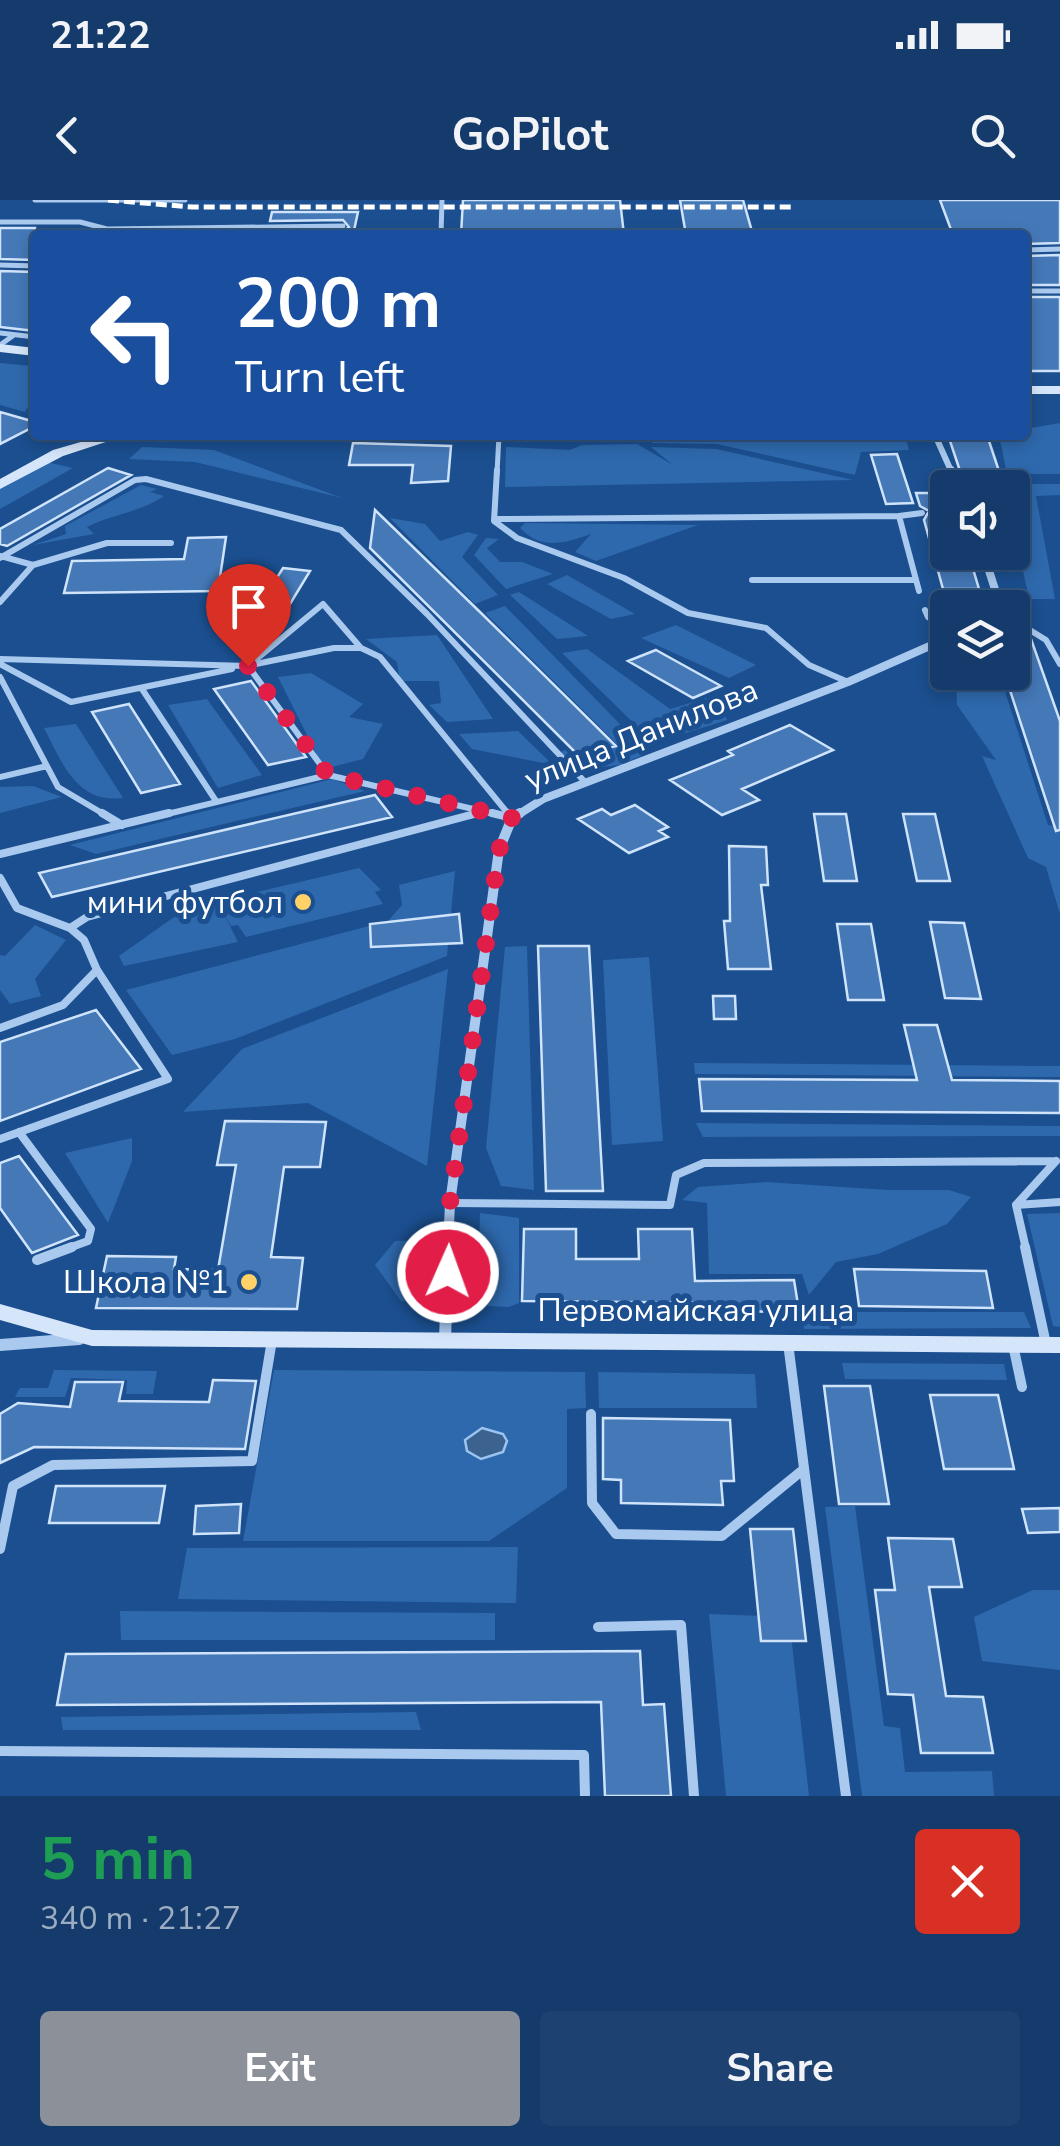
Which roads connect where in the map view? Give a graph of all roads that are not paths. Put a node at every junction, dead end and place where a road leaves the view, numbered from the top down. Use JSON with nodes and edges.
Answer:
{"nodes":[{"id":1,"x":36,"y":200,"type":"edge"},
{"id":2,"x":184,"y":200,"type":"edge"},
{"id":3,"x":442,"y":200,"type":"edge"},
{"id":4,"x":0,"y":222,"type":"edge"},
{"id":5,"x":343,"y":226,"type":"dead end"},
{"id":6,"x":101,"y":230,"type":"edge"},
{"id":7,"x":185,"y":230,"type":"edge"},
{"id":8,"x":441,"y":230,"type":"edge"},
{"id":9,"x":1030,"y":250,"type":"edge"},
{"id":10,"x":1060,"y":250,"type":"edge"},
{"id":11,"x":0,"y":264,"type":"edge"},
{"id":12,"x":30,"y":266,"type":"edge"},
{"id":13,"x":1030,"y":291,"type":"edge"},
{"id":14,"x":1060,"y":291,"type":"edge"},
{"id":15,"x":0,"y":333,"type":"edge"},
{"id":16,"x":14,"y":335,"type":"junction"},
{"id":17,"x":30,"y":346,"type":"edge"},
{"id":18,"x":0,"y":347,"type":"edge"},
{"id":19,"x":30,"y":349,"type":"edge"},
{"id":20,"x":1030,"y":390,"type":"edge"},
{"id":21,"x":1060,"y":390,"type":"edge"},
{"id":22,"x":62,"y":440,"type":"edge"},
{"id":23,"x":103,"y":440,"type":"edge"},
{"id":24,"x":499,"y":440,"type":"edge"},
{"id":25,"x":937,"y":440,"type":"edge"},
{"id":26,"x":58,"y":453,"type":"junction"},
{"id":27,"x":950,"y":470,"type":"edge"},
{"id":28,"x":0,"y":485,"type":"edge"},
{"id":29,"x":922,"y":513,"type":"dead end"},
{"id":30,"x":899,"y":516,"type":"junction"},
{"id":31,"x":494,"y":519,"type":"junction"},
{"id":32,"x":172,"y":544,"type":"dead end"},
{"id":33,"x":1,"y":557,"type":"edge"},
{"id":34,"x":33,"y":565,"type":"junction"},
{"id":35,"x":752,"y":580,"type":"dead end"},
{"id":36,"x":915,"y":580,"type":"junction"},
{"id":37,"x":919,"y":591,"type":"dead end"},
{"id":38,"x":0,"y":602,"type":"edge"},
{"id":39,"x":925,"y":610,"type":"dead end"},
{"id":40,"x":930,"y":617,"type":"edge"},
{"id":41,"x":1030,"y":630,"type":"edge"},
{"id":42,"x":930,"y":646,"type":"edge"},
{"id":43,"x":361,"y":648,"type":"junction"},
{"id":44,"x":0,"y":661,"type":"edge"},
{"id":45,"x":1059,"y":665,"type":"edge"},
{"id":46,"x":248,"y":666,"type":"junction"},
{"id":47,"x":0,"y":677,"type":"edge"},
{"id":48,"x":848,"y":682,"type":"junction"},
{"id":49,"x":142,"y":688,"type":"junction"},
{"id":50,"x":47,"y":766,"type":"junction"},
{"id":51,"x":328,"y":775,"type":"junction"},
{"id":52,"x":0,"y":777,"type":"edge"},
{"id":53,"x":585,"y":782,"type":"junction"},
{"id":54,"x":216,"y":801,"type":"junction"},
{"id":55,"x":483,"y":812,"type":"junction"},
{"id":56,"x":512,"y":818,"type":"junction"},
{"id":57,"x":122,"y":825,"type":"junction"},
{"id":58,"x":0,"y":854,"type":"edge"},
{"id":59,"x":0,"y":878,"type":"edge"},
{"id":60,"x":70,"y":928,"type":"junction"},
{"id":61,"x":97,"y":970,"type":"junction"},
{"id":62,"x":0,"y":1028,"type":"edge"},
{"id":63,"x":19,"y":1132,"type":"junction"},
{"id":64,"x":0,"y":1139,"type":"edge"},
{"id":65,"x":1058,"y":1160,"type":"edge"},
{"id":66,"x":1060,"y":1202,"type":"edge"},
{"id":67,"x":450,"y":1203,"type":"junction"},
{"id":68,"x":1016,"y":1205,"type":"junction"},
{"id":69,"x":37,"y":1260,"type":"dead end"},
{"id":70,"x":0,"y":1312,"type":"edge"},
{"id":71,"x":92,"y":1338,"type":"junction"},
{"id":72,"x":272,"y":1340,"type":"junction"},
{"id":73,"x":445,"y":1341,"type":"junction"},
{"id":74,"x":788,"y":1343,"type":"junction"},
{"id":75,"x":1013,"y":1344,"type":"junction"},
{"id":76,"x":0,"y":1345,"type":"edge"},
{"id":77,"x":1053,"y":1345,"type":"edge"},
{"id":78,"x":1022,"y":1387,"type":"dead end"},
{"id":79,"x":592,"y":1414,"type":"dead end"},
{"id":80,"x":804,"y":1469,"type":"junction"},
{"id":81,"x":0,"y":1548,"type":"edge"},
{"id":82,"x":598,"y":1626,"type":"dead end"},
{"id":83,"x":0,"y":1752,"type":"edge"},
{"id":84,"x":585,"y":1796,"type":"edge"},
{"id":85,"x":694,"y":1796,"type":"edge"},
{"id":86,"x":846,"y":1796,"type":"edge"}],
"edges":[{"from":1,"to":2,"type":"lane"},
{"from":3,"to":8,"type":"lane"},
{"from":4,"to":6,"type":"lane"},
{"from":5,"to":7,"type":"lane"},
{"from":9,"to":10,"type":"lane"},
{"from":11,"to":12,"type":"lane"},
{"from":13,"to":14,"type":"lane"},
{"from":15,"to":16,"type":"lane"},
{"from":16,"to":17,"type":"lane"},
{"from":16,"to":18,"type":"lane"},
{"from":18,"to":19,"type":"main road"},
{"from":20,"to":21,"type":"main road"},
{"from":22,"to":26,"type":"main road"},
{"from":23,"to":26,"type":"main road"},
{"from":24,"to":31,"type":"lane"},
{"from":25,"to":27,"type":"street"},
{"from":26,"to":28,"type":"main road"},
{"from":29,"to":30,"type":"lane"},
{"from":30,"to":31,"type":"lane"},
{"from":30,"to":36,"type":"lane"},
{"from":31,"to":48,"type":"lane"},
{"from":32,"to":34,"type":"lane"},
{"from":33,"to":34,"type":"lane"},
{"from":33,"to":53,"type":"lane"},
{"from":34,"to":38,"type":"lane"},
{"from":35,"to":36,"type":"lane"},
{"from":36,"to":37,"type":"lane"},
{"from":39,"to":40,"type":"lane"},
{"from":41,"to":45,"type":"lane"},
{"from":42,"to":48,"type":"street","name":"улица Данилова"},
{"from":43,"to":46,"type":"lane"},
{"from":43,"to":46,"type":"lane"},
{"from":43,"to":56,"type":"lane"},
{"from":44,"to":46,"type":"lane"},
{"from":44,"to":49,"type":"lane"},
{"from":46,"to":49,"type":"lane"},
{"from":46,"to":51,"type":"lane"},
{"from":47,"to":50,"type":"lane"},
{"from":48,"to":53,"type":"street","name":"улица Данилова"},
{"from":49,"to":54,"type":"lane"},
{"from":50,"to":52,"type":"lane"},
{"from":50,"to":57,"type":"lane"},
{"from":51,"to":54,"type":"lane"},
{"from":51,"to":55,"type":"lane"},
{"from":53,"to":56,"type":"street","name":"улица Данилова"},
{"from":54,"to":57,"type":"lane"},
{"from":55,"to":56,"type":"lane"},
{"from":55,"to":60,"type":"lane"},
{"from":56,"to":67,"type":"street","name":"улица Данилова"},
{"from":57,"to":58,"type":"lane"},
{"from":59,"to":60,"type":"lane"},
{"from":60,"to":61,"type":"lane"},
{"from":61,"to":62,"type":"lane"},
{"from":61,"to":63,"type":"lane"},
{"from":63,"to":64,"type":"lane"},
{"from":63,"to":69,"type":"lane"},
{"from":65,"to":67,"type":"lane"},
{"from":65,"to":68,"type":"lane"},
{"from":66,"to":68,"type":"lane"},
{"from":67,"to":73,"type":"street","name":"улица Данилова"},
{"from":68,"to":77,"type":"lane"},
{"from":70,"to":71,"type":"main road","name":"Первомайская улица"},
{"from":71,"to":72,"type":"main road","name":"Первомайская улица"},
{"from":71,"to":76,"type":"street","name":"Первомайская улица"},
{"from":72,"to":73,"type":"main road","name":"Первомайская улица"},
{"from":72,"to":81,"type":"lane"},
{"from":73,"to":74,"type":"main road","name":"Первомайская улица"},
{"from":74,"to":75,"type":"main road","name":"Первомайская улица"},
{"from":74,"to":80,"type":"lane"},
{"from":75,"to":77,"type":"main road","name":"Первомайская улица"},
{"from":75,"to":78,"type":"lane"},
{"from":79,"to":80,"type":"lane"},
{"from":80,"to":86,"type":"lane"},
{"from":82,"to":85,"type":"lane"},
{"from":83,"to":84,"type":"lane"}]}
